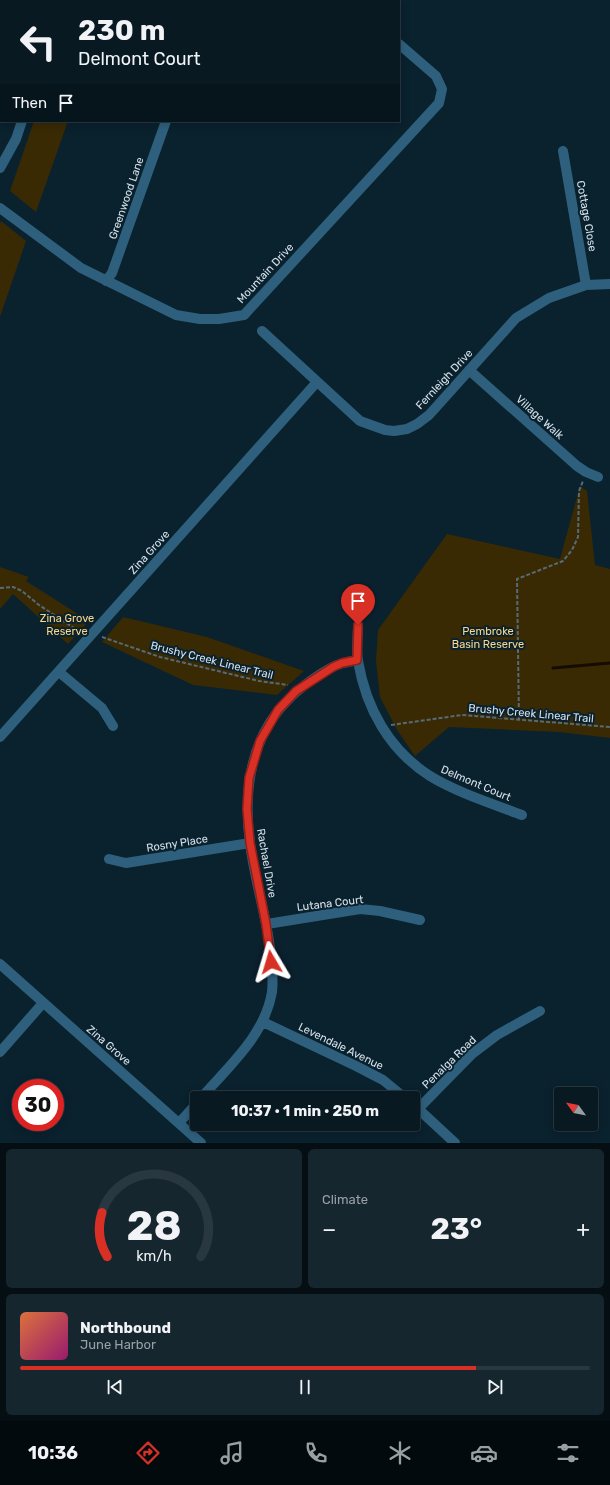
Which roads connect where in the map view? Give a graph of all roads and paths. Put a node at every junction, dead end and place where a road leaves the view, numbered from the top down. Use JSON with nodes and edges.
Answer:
{"nodes":[{"id":1,"x":400,"y":45,"type":"edge"},
{"id":2,"x":22,"y":122,"type":"edge"},
{"id":3,"x":166,"y":122,"type":"edge"},
{"id":4,"x":563,"y":151,"type":"dead end"},
{"id":5,"x":0,"y":168,"type":"edge"},
{"id":6,"x":0,"y":208,"type":"edge"},
{"id":7,"x":106,"y":281,"type":"junction"},
{"id":8,"x":610,"y":284,"type":"edge"},
{"id":9,"x":586,"y":285,"type":"junction"},
{"id":10,"x":262,"y":331,"type":"dead end"},
{"id":11,"x":469,"y":370,"type":"junction"},
{"id":12,"x":317,"y":382,"type":"junction"},
{"id":13,"x":598,"y":477,"type":"dead end"},
{"id":14,"x":579,"y":491,"type":"dead end"},
{"id":15,"x":0,"y":588,"type":"edge"},
{"id":16,"x":358,"y":625,"type":"dead end"},
{"id":17,"x":86,"y":641,"type":"junction"},
{"id":18,"x":357,"y":660,"type":"junction"},
{"id":19,"x":59,"y":672,"type":"junction"},
{"id":20,"x":296,"y":691,"type":"junction"},
{"id":21,"x":519,"y":719,"type":"junction"},
{"id":22,"x":113,"y":726,"type":"dead end"},
{"id":23,"x":380,"y":726,"type":"junction"},
{"id":24,"x":610,"y":727,"type":"edge"},
{"id":25,"x":0,"y":737,"type":"edge"},
{"id":26,"x":522,"y":815,"type":"dead end"},
{"id":27,"x":250,"y":843,"type":"junction"},
{"id":28,"x":109,"y":859,"type":"dead end"},
{"id":29,"x":420,"y":920,"type":"dead end"},
{"id":30,"x":266,"y":924,"type":"junction"},
{"id":31,"x":0,"y":964,"type":"edge"},
{"id":32,"x":43,"y":1003,"type":"junction"},
{"id":33,"x":540,"y":1011,"type":"dead end"},
{"id":34,"x":263,"y":1022,"type":"junction"},
{"id":35,"x":0,"y":1052,"type":"edge"},
{"id":36,"x":207,"y":1091,"type":"edge"},
{"id":37,"x":396,"y":1091,"type":"edge"},
{"id":38,"x":420,"y":1103,"type":"edge"},
{"id":39,"x":190,"y":1111,"type":"edge"},
{"id":40,"x":420,"y":1111,"type":"edge"},
{"id":41,"x":179,"y":1123,"type":"junction"},
{"id":42,"x":201,"y":1143,"type":"edge"},
{"id":43,"x":455,"y":1143,"type":"edge"}],
"edges":[{"from":1,"to":7,"type":"street","name":"Mountain Drive"},
{"from":2,"to":5,"type":"street"},
{"from":3,"to":7,"type":"street","name":"Greenwood Lane"},
{"from":4,"to":9,"type":"street","name":"Cottage Close"},
{"from":6,"to":7,"type":"street","name":"Mountain Drive"},
{"from":8,"to":9,"type":"street","name":"Fernleigh Drive"},
{"from":9,"to":11,"type":"street","name":"Fernleigh Drive"},
{"from":10,"to":12,"type":"street","name":"Fernleigh Drive"},
{"from":11,"to":12,"type":"street","name":"Fernleigh Drive"},
{"from":11,"to":13,"type":"street","name":"Village Walk"},
{"from":12,"to":17,"type":"street","name":"Zina Grove"},
{"from":14,"to":21,"type":"path"},
{"from":15,"to":17,"type":"path"},
{"from":16,"to":18,"type":"street","name":"Delmont Court"},
{"from":17,"to":19,"type":"street","name":"Zina Grove"},
{"from":17,"to":20,"type":"path","name":"Brushy Creek Linear Trail"},
{"from":18,"to":20,"type":"street","name":"Rachael Drive"},
{"from":18,"to":23,"type":"street","name":"Delmont Court"},
{"from":19,"to":22,"type":"street"},
{"from":19,"to":25,"type":"street","name":"Zina Grove"},
{"from":20,"to":27,"type":"street","name":"Rachael Drive"},
{"from":21,"to":23,"type":"path","name":"Brushy Creek Linear Trail"},
{"from":21,"to":24,"type":"path","name":"Brushy Creek Linear Trail"},
{"from":23,"to":26,"type":"street","name":"Delmont Court"},
{"from":27,"to":28,"type":"street","name":"Rosny Place"},
{"from":27,"to":30,"type":"street","name":"Rachael Drive"},
{"from":29,"to":30,"type":"street","name":"Lutana Court"},
{"from":30,"to":34,"type":"street","name":"Rachael Drive"},
{"from":31,"to":32,"type":"street","name":"Zina Grove"},
{"from":32,"to":35,"type":"street"},
{"from":32,"to":41,"type":"street","name":"Zina Grove"},
{"from":33,"to":38,"type":"street","name":"Penalga Road"},
{"from":34,"to":36,"type":"street","name":"Rachael Drive"},
{"from":34,"to":37,"type":"street","name":"Levendale Avenue"},
{"from":39,"to":41,"type":"street"},
{"from":40,"to":43,"type":"street"},
{"from":41,"to":42,"type":"street","name":"Zina Grove"}]}
